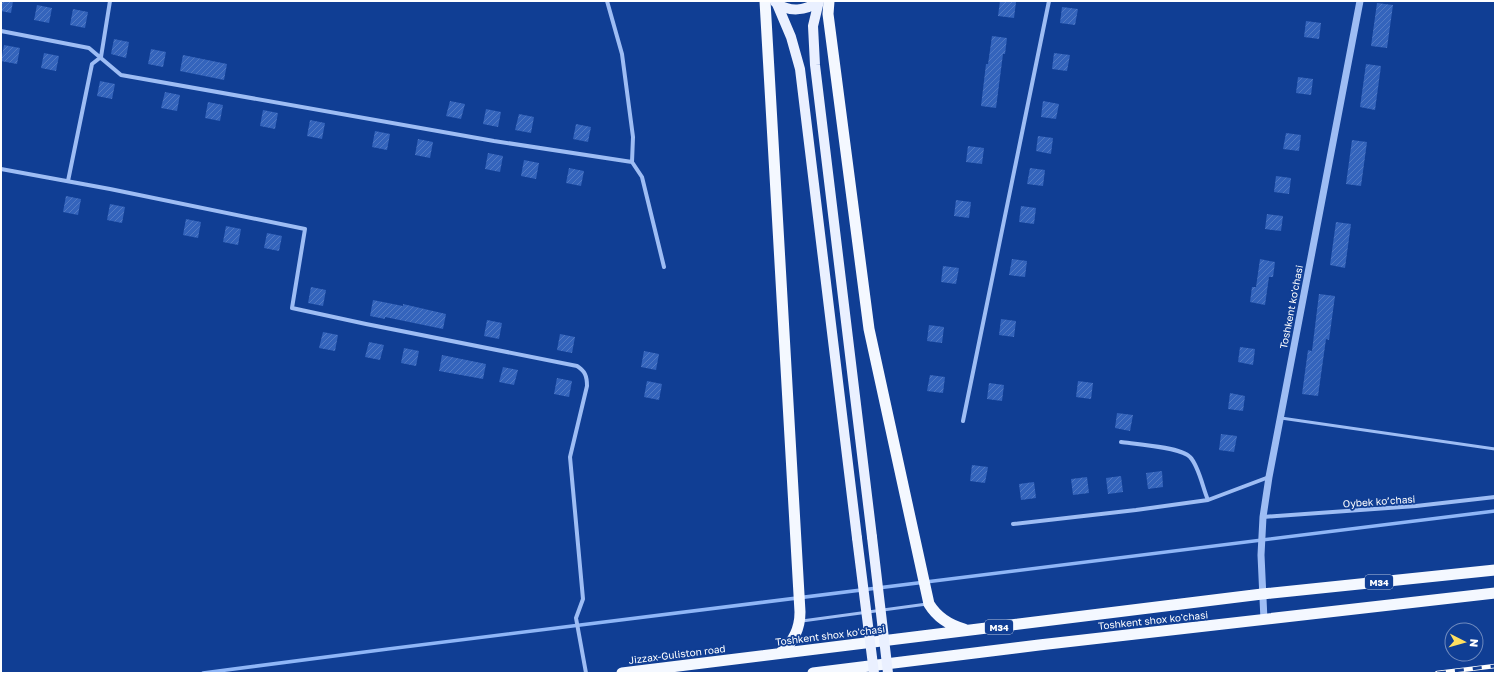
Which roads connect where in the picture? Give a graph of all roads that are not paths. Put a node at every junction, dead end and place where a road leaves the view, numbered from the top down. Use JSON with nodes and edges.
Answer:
{"nodes":[{"id":1,"x":110,"y":1,"type":"edge"},
{"id":2,"x":607,"y":1,"type":"edge"},
{"id":3,"x":765,"y":1,"type":"edge"},
{"id":4,"x":819,"y":1,"type":"edge"},
{"id":5,"x":829,"y":1,"type":"edge"},
{"id":6,"x":1049,"y":1,"type":"edge"},
{"id":7,"x":1360,"y":1,"type":"edge"},
{"id":8,"x":776,"y":2,"type":"edge"},
{"id":9,"x":1,"y":31,"type":"edge"},
{"id":10,"x":101,"y":57,"type":"junction"},
{"id":11,"x":632,"y":162,"type":"junction"},
{"id":12,"x":1,"y":169,"type":"edge"},
{"id":13,"x":68,"y":181,"type":"junction"},
{"id":14,"x":664,"y":267,"type":"dead end"},
{"id":15,"x":1280,"y":418,"type":"junction"},
{"id":16,"x":963,"y":421,"type":"dead end"},
{"id":17,"x":1121,"y":442,"type":"dead end"},
{"id":18,"x":1495,"y":449,"type":"edge"},
{"id":19,"x":1269,"y":477,"type":"junction"},
{"id":20,"x":1495,"y":497,"type":"edge"},
{"id":21,"x":1208,"y":500,"type":"junction"},
{"id":22,"x":1263,"y":517,"type":"junction"},
{"id":23,"x":1013,"y":524,"type":"dead end"},
{"id":24,"x":1495,"y":570,"type":"edge"},
{"id":25,"x":1495,"y":593,"type":"edge"},
{"id":26,"x":1262,"y":594,"type":"junction"},
{"id":27,"x":928,"y":600,"type":"junction"},
{"id":28,"x":800,"y":617,"type":"junction"},
{"id":29,"x":1264,"y":620,"type":"junction"},
{"id":30,"x":968,"y":630,"type":"junction"},
{"id":31,"x":780,"y":653,"type":"junction"},
{"id":32,"x":735,"y":659,"type":"joint"},
{"id":33,"x":586,"y":673,"type":"edge"},
{"id":34,"x":622,"y":673,"type":"edge"},
{"id":35,"x":813,"y":673,"type":"edge"},
{"id":36,"x":874,"y":673,"type":"edge"},
{"id":37,"x":888,"y":673,"type":"edge"}],
"edges":[{"from":1,"to":10,"type":"street"},
{"from":2,"to":11,"type":"street"},
{"from":3,"to":28,"type":"highway"},
{"from":4,"to":8,"type":"main road"},
{"from":4,"to":37,"type":"main road","bridge":true},
{"from":5,"to":27,"type":"highway"},
{"from":6,"to":16,"type":"street"},
{"from":7,"to":15,"type":"street","name":"Toshkent ko'chasi"},
{"from":8,"to":36,"type":"main road","bridge":true},
{"from":9,"to":10,"type":"street"},
{"from":10,"to":11,"type":"street"},
{"from":10,"to":13,"type":"street"},
{"from":11,"to":14,"type":"street"},
{"from":12,"to":13,"type":"street"},
{"from":13,"to":33,"type":"street"},
{"from":15,"to":18,"type":"lane"},
{"from":15,"to":19,"type":"street","name":"Toshkent ko'chasi"},
{"from":17,"to":21,"type":"street"},
{"from":19,"to":21,"type":"street"},
{"from":19,"to":22,"type":"street","name":"Toshkent ko'chasi"},
{"from":20,"to":22,"type":"street","name":"Oybek ko’chasi"},
{"from":21,"to":23,"type":"street"},
{"from":22,"to":26,"type":"street","name":"Toshkent ko'chasi"},
{"from":24,"to":26,"type":"highway","number":"M34"},
{"from":25,"to":29,"type":"highway","name":"Toshkent shox ko'chasi","number":"M34"},
{"from":26,"to":29,"type":"street","name":"Toshkent ko'chasi"},
{"from":26,"to":30,"type":"highway","name":"Toshkent shox ko'chasi","number":"M34"},
{"from":27,"to":28,"type":"lane"},
{"from":27,"to":30,"type":"highway"},
{"from":28,"to":31,"type":"highway"},
{"from":29,"to":35,"type":"highway","name":"Toshkent shox ko'chasi","number":"M34"},
{"from":30,"to":31,"type":"highway","name":"Toshkent shox ko'chasi","number":"M34"},
{"from":31,"to":32,"type":"highway","name":"Toshkent shox ko'chasi","number":"M34"},
{"from":32,"to":34,"type":"highway","name":"Jizzax-Guliston road","number":"M34"}]}
